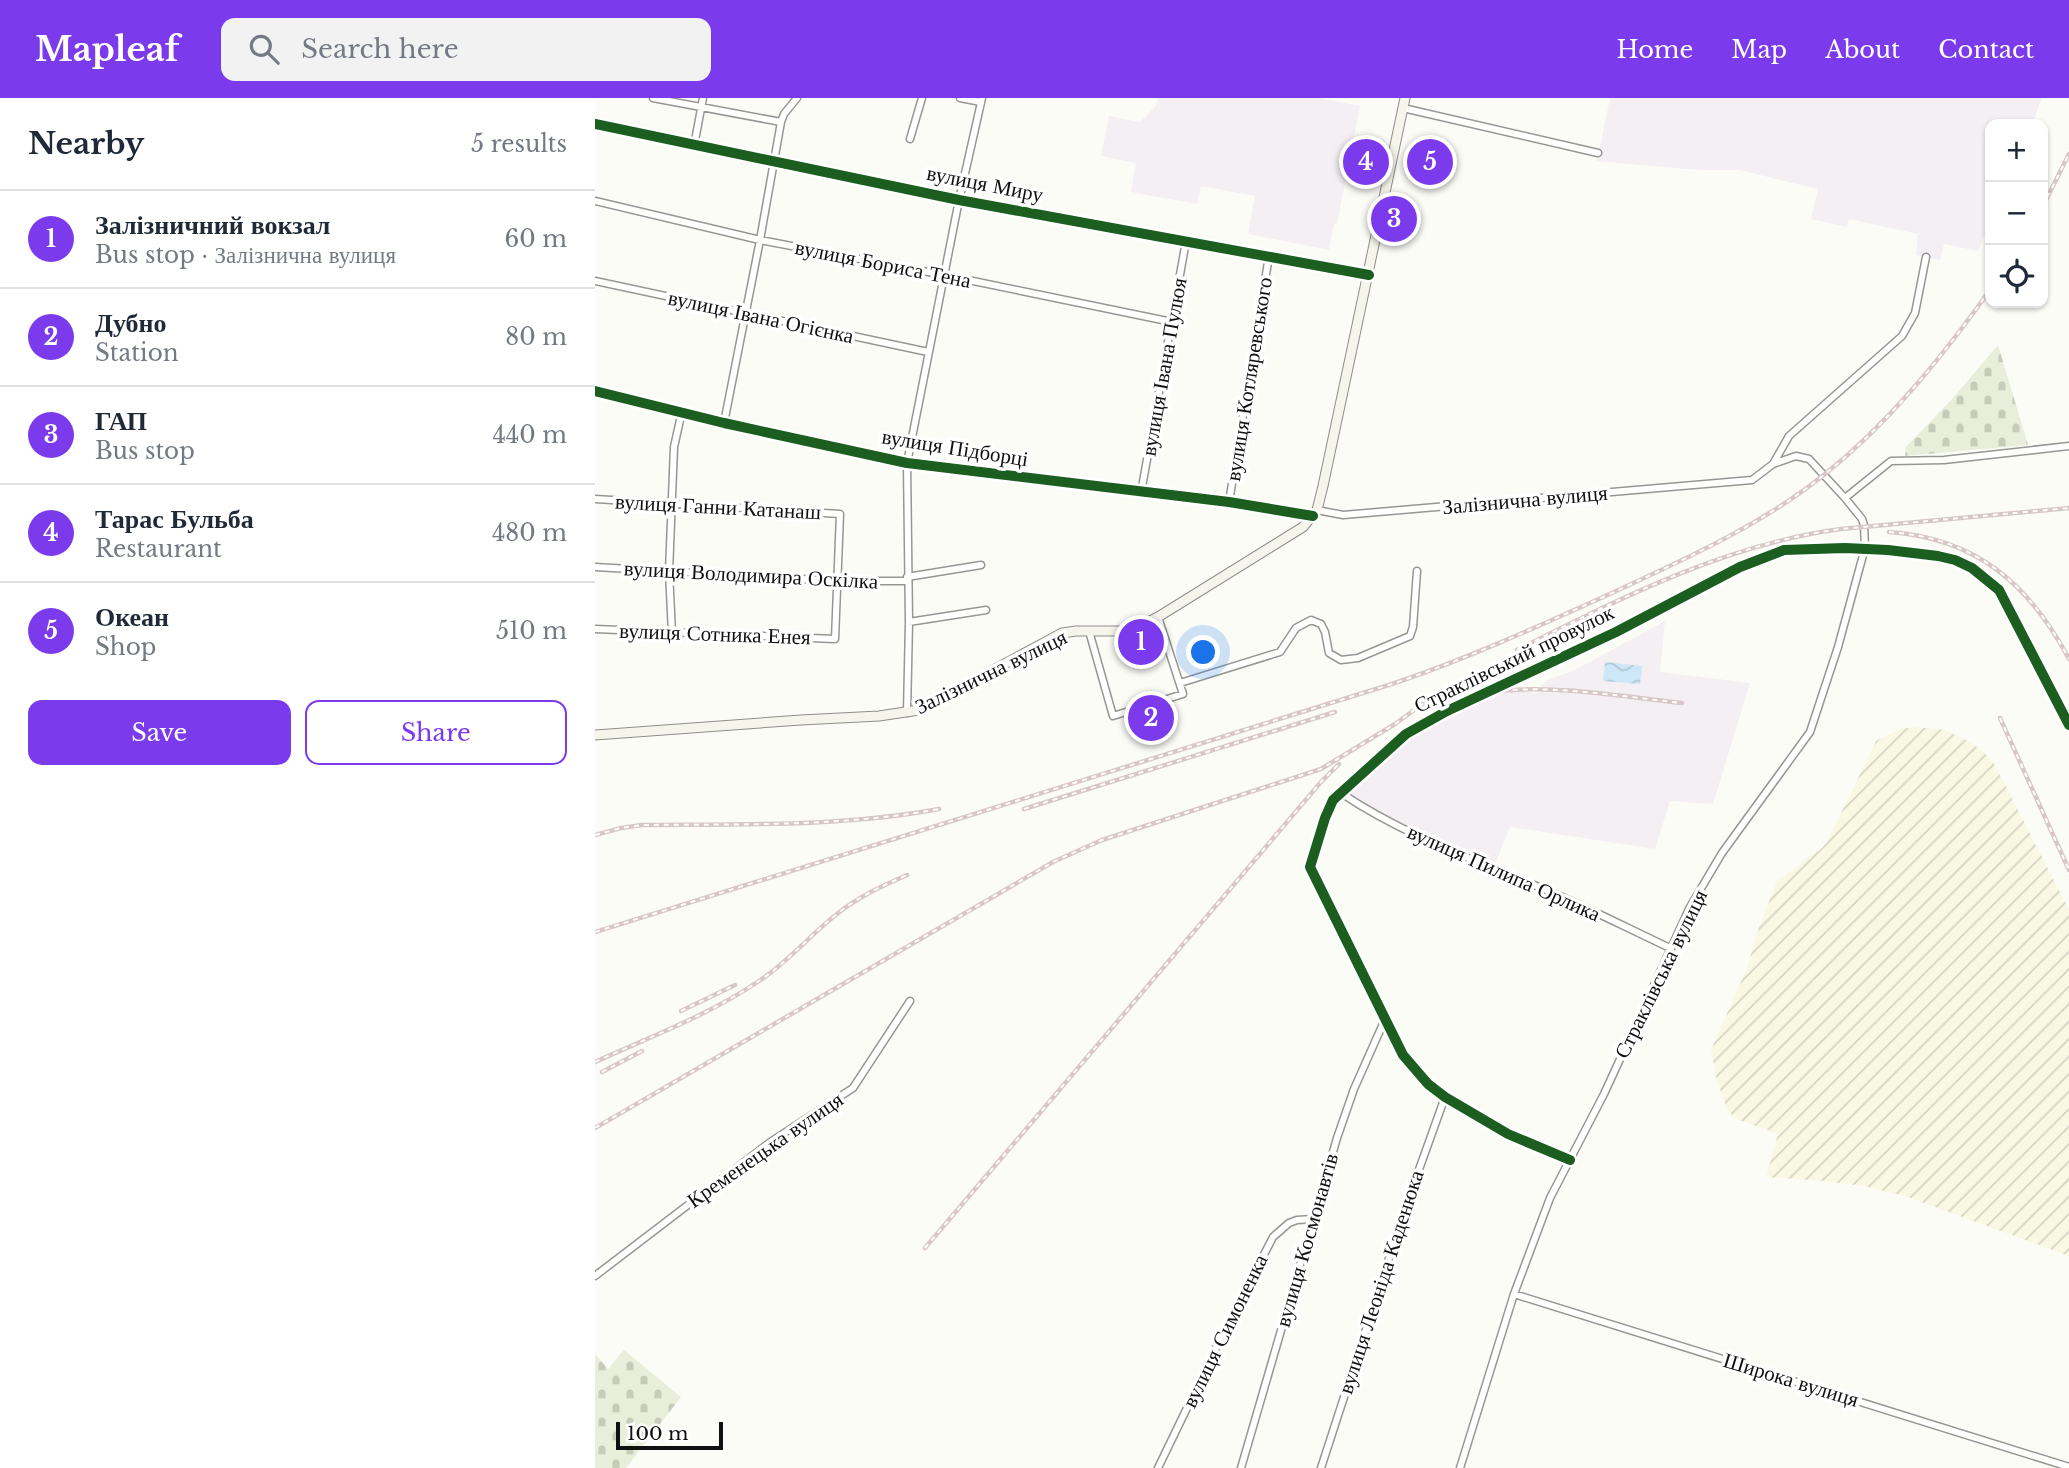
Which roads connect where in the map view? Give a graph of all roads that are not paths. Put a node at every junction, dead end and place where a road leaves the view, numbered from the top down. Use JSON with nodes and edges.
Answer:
{"nodes":[{"id":1,"x":653,"y":98,"type":"edge"},
{"id":2,"x":702,"y":98,"type":"edge"},
{"id":3,"x":797,"y":98,"type":"edge"},
{"id":4,"x":922,"y":98,"type":"edge"},
{"id":5,"x":960,"y":98,"type":"edge"},
{"id":6,"x":981,"y":100,"type":"edge"},
{"id":7,"x":1404,"y":103,"type":"edge"},
{"id":8,"x":701,"y":107,"type":"junction"},
{"id":9,"x":781,"y":122,"type":"junction"},
{"id":10,"x":595,"y":124,"type":"edge"},
{"id":11,"x":910,"y":139,"type":"dead end"},
{"id":12,"x":694,"y":146,"type":"junction"},
{"id":13,"x":1598,"y":153,"type":"dead end"},
{"id":14,"x":775,"y":161,"type":"junction"},
{"id":15,"x":959,"y":200,"type":"junction"},
{"id":16,"x":595,"y":201,"type":"edge"},
{"id":17,"x":760,"y":240,"type":"junction"},
{"id":18,"x":1187,"y":241,"type":"junction"},
{"id":19,"x":1269,"y":256,"type":"junction"},
{"id":20,"x":1926,"y":257,"type":"dead end"},
{"id":21,"x":944,"y":275,"type":"junction"},
{"id":22,"x":1369,"y":275,"type":"junction"},
{"id":23,"x":595,"y":281,"type":"edge"},
{"id":24,"x":745,"y":314,"type":"junction"},
{"id":25,"x":1173,"y":322,"type":"junction"},
{"id":26,"x":928,"y":352,"type":"junction"},
{"id":27,"x":595,"y":391,"type":"edge"},
{"id":28,"x":682,"y":411,"type":"junction"},
{"id":29,"x":724,"y":423,"type":"junction"},
{"id":30,"x":2069,"y":446,"type":"edge"},
{"id":31,"x":907,"y":463,"type":"junction"},
{"id":32,"x":1773,"y":464,"type":"junction"},
{"id":33,"x":1141,"y":493,"type":"junction"},
{"id":34,"x":1845,"y":498,"type":"junction"},
{"id":35,"x":595,"y":499,"type":"edge"},
{"id":36,"x":1229,"y":502,"type":"junction"},
{"id":37,"x":672,"y":505,"type":"junction"},
{"id":38,"x":1315,"y":513,"type":"junction"},
{"id":39,"x":1865,"y":548,"type":"junction"},
{"id":40,"x":981,"y":565,"type":"dead end"},
{"id":41,"x":595,"y":567,"type":"edge"},
{"id":42,"x":1417,"y":571,"type":"dead end"},
{"id":43,"x":669,"y":572,"type":"junction"},
{"id":44,"x":907,"y":579,"type":"junction"},
{"id":45,"x":838,"y":581,"type":"junction"},
{"id":46,"x":986,"y":610,"type":"dead end"},
{"id":47,"x":1158,"y":617,"type":"junction"},
{"id":48,"x":909,"y":622,"type":"junction"},
{"id":49,"x":595,"y":629,"type":"edge"},
{"id":50,"x":1089,"y":631,"type":"junction"},
{"id":51,"x":671,"y":633,"type":"junction"},
{"id":52,"x":1180,"y":683,"type":"junction"},
{"id":53,"x":907,"y":713,"type":"junction"},
{"id":54,"x":2069,"y":725,"type":"edge"},
{"id":55,"x":595,"y":735,"type":"edge"},
{"id":56,"x":1341,"y":793,"type":"junction"},
{"id":57,"x":1670,"y":948,"type":"junction"},
{"id":58,"x":910,"y":1001,"type":"dead end"},
{"id":59,"x":1386,"y":1017,"type":"junction"},
{"id":60,"x":1444,"y":1097,"type":"junction"},
{"id":61,"x":1570,"y":1160,"type":"junction"},
{"id":62,"x":1313,"y":1219,"type":"junction"},
{"id":63,"x":595,"y":1276,"type":"edge"},
{"id":64,"x":1514,"y":1294,"type":"junction"},
{"id":65,"x":2047,"y":1460,"type":"junction"},
{"id":66,"x":2069,"y":1467,"type":"edge"},
{"id":67,"x":1158,"y":1468,"type":"edge"},
{"id":68,"x":1241,"y":1468,"type":"edge"},
{"id":69,"x":1321,"y":1468,"type":"edge"},
{"id":70,"x":1460,"y":1468,"type":"edge"},
{"id":71,"x":2045,"y":1468,"type":"edge"}],
"edges":[{"from":1,"to":8,"type":"street"},
{"from":2,"to":8,"type":"street"},
{"from":3,"to":9,"type":"street"},
{"from":4,"to":11,"type":"street"},
{"from":5,"to":6,"type":"street"},
{"from":6,"to":15,"type":"street"},
{"from":7,"to":13,"type":"street"},
{"from":7,"to":22,"type":"main road"},
{"from":8,"to":9,"type":"street"},
{"from":8,"to":12,"type":"street"},
{"from":9,"to":14,"type":"street"},
{"from":10,"to":12,"type":"street","name":"вулиця Миру"},
{"from":12,"to":14,"type":"street","name":"вулиця Миру"},
{"from":14,"to":15,"type":"street","name":"вулиця Миру"},
{"from":14,"to":17,"type":"street"},
{"from":15,"to":18,"type":"street","name":"вулиця Миру"},
{"from":15,"to":21,"type":"street"},
{"from":16,"to":17,"type":"street","name":"вулиця Бориса Тена"},
{"from":17,"to":21,"type":"street","name":"вулиця Бориса Тена"},
{"from":17,"to":24,"type":"street"},
{"from":18,"to":19,"type":"street","name":"вулиця Миру"},
{"from":18,"to":25,"type":"street","name":"вулиця Івана Пулюя"},
{"from":19,"to":22,"type":"street","name":"вулиця Миру"},
{"from":19,"to":36,"type":"street","name":"вулиця Котляревського"},
{"from":20,"to":32,"type":"street"},
{"from":21,"to":25,"type":"street","name":"вулиця Бориса Тена"},
{"from":21,"to":26,"type":"street"},
{"from":22,"to":38,"type":"main road"},
{"from":23,"to":24,"type":"street","name":"вулиця Івана Огієнка"},
{"from":24,"to":26,"type":"street","name":"вулиця Івана Огієнка"},
{"from":24,"to":29,"type":"street"},
{"from":25,"to":33,"type":"street","name":"вулиця Івана Пулюя"},
{"from":26,"to":31,"type":"street"},
{"from":27,"to":28,"type":"street","name":"вулиця Підборці"},
{"from":28,"to":29,"type":"street","name":"вулиця Підборці"},
{"from":28,"to":37,"type":"street"},
{"from":29,"to":31,"type":"street","name":"вулиця Підборці"},
{"from":30,"to":34,"type":"street"},
{"from":31,"to":33,"type":"street","name":"вулиця Підборці"},
{"from":31,"to":44,"type":"street"},
{"from":32,"to":34,"type":"street","name":"Страклівська вулиця"},
{"from":32,"to":38,"type":"street","name":"Залізнична вулиця"},
{"from":33,"to":36,"type":"street","name":"вулиця Підборці"},
{"from":34,"to":39,"type":"street","name":"Страклівська вулиця"},
{"from":35,"to":37,"type":"street","name":"вулиця Ганни Катанаш"},
{"from":36,"to":38,"type":"street","name":"вулиця Підборці"},
{"from":37,"to":43,"type":"street"},
{"from":37,"to":45,"type":"street","name":"вулиця Ганни Катанаш"},
{"from":38,"to":47,"type":"main road","name":"Залізнична вулиця"},
{"from":39,"to":54,"type":"street","name":"Страклівський провулок"},
{"from":39,"to":56,"type":"street","name":"Страклівський провулок"},
{"from":39,"to":57,"type":"street","name":"Страклівська вулиця"},
{"from":40,"to":44,"type":"street","name":"вулиця Володимира Оскілка"},
{"from":41,"to":43,"type":"street","name":"вулиця Володимира Оскілка"},
{"from":42,"to":52,"type":"street"},
{"from":43,"to":45,"type":"street","name":"вулиця Володимира Оскілка"},
{"from":43,"to":51,"type":"street"},
{"from":44,"to":45,"type":"street","name":"вулиця Володимира Оскілка"},
{"from":44,"to":48,"type":"street"},
{"from":45,"to":51,"type":"street","name":"вулиця Сотника Енея"},
{"from":46,"to":48,"type":"street"},
{"from":47,"to":50,"type":"main road","name":"Залізнична вулиця"},
{"from":47,"to":52,"type":"street"},
{"from":48,"to":53,"type":"street"},
{"from":49,"to":51,"type":"street","name":"вулиця Сотника Енея"},
{"from":50,"to":52,"type":"street"},
{"from":50,"to":53,"type":"main road","name":"Залізнична вулиця"},
{"from":53,"to":55,"type":"main road","name":"Залізнична вулиця"},
{"from":56,"to":57,"type":"street","name":"вулиця Пилипа Орлика"},
{"from":56,"to":59,"type":"street","name":"Страклівський провулок"},
{"from":57,"to":61,"type":"street","name":"Страклівська вулиця"},
{"from":58,"to":63,"type":"street","name":"Кременецька вулиця"},
{"from":59,"to":60,"type":"street","name":"Страклівський провулок"},
{"from":59,"to":62,"type":"street","name":"вулиця Космонавтів"},
{"from":60,"to":61,"type":"street","name":"Страклівський провулок"},
{"from":60,"to":69,"type":"street","name":"вулиця Леоніда Каденюка"},
{"from":61,"to":64,"type":"street","name":"Страклівська вулиця"},
{"from":62,"to":67,"type":"street","name":"вулиця Симоненка"},
{"from":62,"to":68,"type":"street","name":"вулиця Космонавтів"},
{"from":64,"to":65,"type":"street","name":"Широка вулиця"},
{"from":64,"to":70,"type":"street","name":"Страклівська вулиця"},
{"from":65,"to":66,"type":"street","name":"Широка вулиця"},
{"from":65,"to":71,"type":"street"}]}
